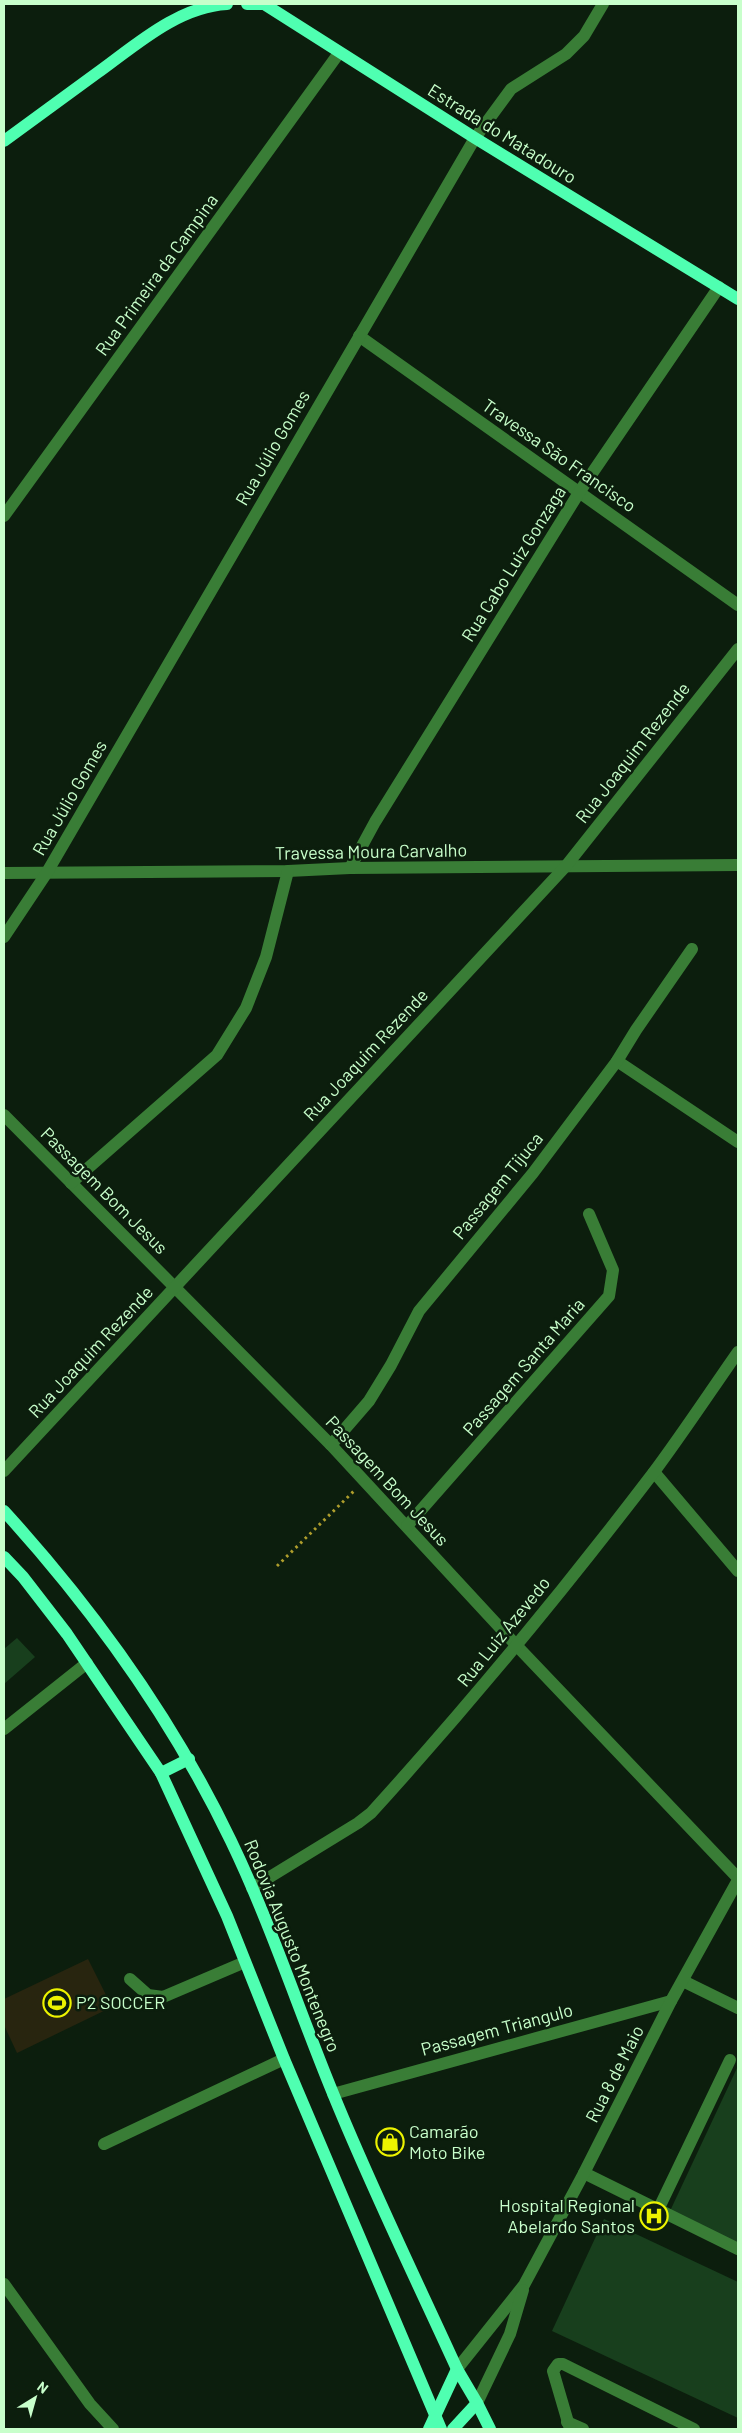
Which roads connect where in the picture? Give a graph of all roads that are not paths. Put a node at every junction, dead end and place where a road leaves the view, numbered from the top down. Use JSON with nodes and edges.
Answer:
{"nodes":[{"id":1,"x":227,"y":4,"type":"edge"},
{"id":2,"x":247,"y":4,"type":"edge"},
{"id":3,"x":265,"y":4,"type":"edge"},
{"id":4,"x":603,"y":4,"type":"edge"},
{"id":5,"x":339,"y":53,"type":"junction"},
{"id":6,"x":475,"y":138,"type":"junction"},
{"id":7,"x":4,"y":141,"type":"edge"},
{"id":8,"x":719,"y":287,"type":"junction"},
{"id":9,"x":738,"y":299,"type":"edge"},
{"id":10,"x":359,"y":336,"type":"junction"},
{"id":11,"x":580,"y":491,"type":"junction"},
{"id":12,"x":4,"y":516,"type":"edge"},
{"id":13,"x":738,"y":605,"type":"edge"},
{"id":14,"x":738,"y":649,"type":"edge"},
{"id":15,"x":738,"y":865,"type":"edge"},
{"id":16,"x":566,"y":866,"type":"junction"},
{"id":17,"x":350,"y":868,"type":"junction"},
{"id":18,"x":288,"y":871,"type":"junction"},
{"id":19,"x":4,"y":873,"type":"edge"},
{"id":20,"x":46,"y":874,"type":"junction"},
{"id":21,"x":4,"y":936,"type":"edge"},
{"id":22,"x":692,"y":949,"type":"dead end"},
{"id":23,"x":617,"y":1062,"type":"junction"},
{"id":24,"x":4,"y":1115,"type":"edge"},
{"id":25,"x":738,"y":1142,"type":"edge"},
{"id":26,"x":71,"y":1183,"type":"junction"},
{"id":27,"x":589,"y":1214,"type":"dead end"},
{"id":28,"x":175,"y":1287,"type":"junction"},
{"id":29,"x":738,"y":1352,"type":"edge"},
{"id":30,"x":331,"y":1444,"type":"junction"},
{"id":31,"x":4,"y":1471,"type":"edge"},
{"id":32,"x":654,"y":1472,"type":"junction"},
{"id":33,"x":4,"y":1511,"type":"edge"},
{"id":34,"x":406,"y":1526,"type":"junction"},
{"id":35,"x":4,"y":1557,"type":"edge"},
{"id":36,"x":738,"y":1570,"type":"edge"},
{"id":37,"x":516,"y":1646,"type":"junction"},
{"id":38,"x":87,"y":1663,"type":"junction"},
{"id":39,"x":4,"y":1729,"type":"edge"},
{"id":40,"x":189,"y":1759,"type":"junction"},
{"id":41,"x":161,"y":1772,"type":"junction"},
{"id":42,"x":738,"y":1879,"type":"edge"},
{"id":43,"x":252,"y":1888,"type":"junction"},
{"id":44,"x":245,"y":1962,"type":"junction"},
{"id":45,"x":130,"y":1979,"type":"dead end"},
{"id":46,"x":683,"y":1981,"type":"junction"},
{"id":47,"x":671,"y":2000,"type":"junction"},
{"id":48,"x":738,"y":2008,"type":"edge"},
{"id":49,"x":284,"y":2059,"type":"junction"},
{"id":50,"x":730,"y":2060,"type":"dead end"},
{"id":51,"x":333,"y":2094,"type":"junction"},
{"id":52,"x":104,"y":2144,"type":"dead end"},
{"id":53,"x":584,"y":2173,"type":"junction"},
{"id":54,"x":658,"y":2210,"type":"junction"},
{"id":55,"x":738,"y":2249,"type":"edge"},
{"id":56,"x":4,"y":2284,"type":"edge"},
{"id":57,"x":524,"y":2285,"type":"junction"},
{"id":58,"x":457,"y":2369,"type":"junction"},
{"id":59,"x":478,"y":2403,"type":"junction"},
{"id":60,"x":436,"y":2417,"type":"junction"},
{"id":61,"x":568,"y":2425,"type":"edge"},
{"id":62,"x":113,"y":2429,"type":"edge"},
{"id":63,"x":429,"y":2429,"type":"edge"},
{"id":64,"x":441,"y":2429,"type":"edge"},
{"id":65,"x":453,"y":2429,"type":"edge"},
{"id":66,"x":490,"y":2429,"type":"edge"},
{"id":67,"x":583,"y":2429,"type":"edge"},
{"id":68,"x":694,"y":2429,"type":"edge"}],
"edges":[{"from":1,"to":7,"type":"main road"},
{"from":2,"to":3,"type":"main road","name":"Estrada do Matadouro"},
{"from":3,"to":5,"type":"main road","name":"Estrada do Matadouro"},
{"from":4,"to":6,"type":"street","name":"Rua Júlio Gomes"},
{"from":5,"to":6,"type":"main road","name":"Estrada do Matadouro"},
{"from":5,"to":12,"type":"street","name":"Rua Primeira da Campina"},
{"from":6,"to":8,"type":"main road","name":"Estrada do Matadouro"},
{"from":6,"to":10,"type":"street","name":"Rua Júlio Gomes"},
{"from":8,"to":9,"type":"main road","name":"Estrada do Matadouro"},
{"from":8,"to":11,"type":"street","name":"Rua Cabo Luiz Gonzaga"},
{"from":10,"to":11,"type":"street","name":"Travessa São Francisco"},
{"from":10,"to":20,"type":"street","name":"Rua Júlio Gomes"},
{"from":11,"to":13,"type":"street","name":"Travessa São Francisco"},
{"from":11,"to":17,"type":"street","name":"Rua Cabo Luiz Gonzaga"},
{"from":14,"to":16,"type":"street","name":"Rua Joaquim Rezende"},
{"from":15,"to":16,"type":"street","name":"Travessa Moura Carvalho"},
{"from":16,"to":17,"type":"street","name":"Travessa Moura Carvalho"},
{"from":16,"to":28,"type":"street","name":"Rua Joaquim Rezende"},
{"from":17,"to":18,"type":"street","name":"Travessa Moura Carvalho"},
{"from":18,"to":20,"type":"street","name":"Travessa Moura Carvalho"},
{"from":18,"to":26,"type":"street"},
{"from":19,"to":20,"type":"street","name":"Travessa Moura Carvalho"},
{"from":20,"to":21,"type":"street","name":"Rua Júlio Gomes"},
{"from":22,"to":23,"type":"street","name":"Passagem Tijuca"},
{"from":23,"to":25,"type":"street"},
{"from":23,"to":30,"type":"street","name":"Passagem Tijuca"},
{"from":24,"to":26,"type":"street","name":"Passagem Bom Jesus"},
{"from":26,"to":28,"type":"street","name":"Passagem Bom Jesus"},
{"from":27,"to":34,"type":"street","name":"Passagem Santa Maria"},
{"from":28,"to":30,"type":"street","name":"Passagem Bom Jesus"},
{"from":28,"to":31,"type":"street","name":"Rua Joaquim Rezende"},
{"from":29,"to":32,"type":"street","name":"Rua Luiz Azevedo"},
{"from":30,"to":34,"type":"street","name":"Passagem Bom Jesus"},
{"from":32,"to":36,"type":"street"},
{"from":32,"to":37,"type":"street","name":"Rua Luiz Azevedo"},
{"from":33,"to":40,"type":"main road","name":"Rodovia Augusto Montenegro"},
{"from":34,"to":37,"type":"street","name":"Passagem Bom Jesus"},
{"from":35,"to":38,"type":"main road"},
{"from":37,"to":42,"type":"street","name":"Passagem Bom Jesus"},
{"from":37,"to":43,"type":"street","name":"Rua Luiz Azevedo"},
{"from":38,"to":39,"type":"street"},
{"from":38,"to":41,"type":"main road"},
{"from":40,"to":41,"type":"main road"},
{"from":40,"to":43,"type":"main road","name":"Rodovia Augusto Montenegro"},
{"from":41,"to":44,"type":"main road"},
{"from":42,"to":46,"type":"street","name":"Rua 8 de Maio"},
{"from":43,"to":51,"type":"main road","name":"Rodovia Augusto Montenegro"},
{"from":44,"to":45,"type":"street"},
{"from":44,"to":49,"type":"main road"},
{"from":46,"to":47,"type":"street","name":"Rua 8 de Maio"},
{"from":46,"to":48,"type":"street"},
{"from":47,"to":51,"type":"street","name":"Passagem Triangulo"},
{"from":47,"to":53,"type":"street","name":"Rua 8 de Maio"},
{"from":49,"to":52,"type":"street"},
{"from":49,"to":60,"type":"main road"},
{"from":50,"to":54,"type":"street"},
{"from":51,"to":58,"type":"main road","name":"Rodovia Augusto Montenegro"},
{"from":53,"to":54,"type":"street"},
{"from":53,"to":57,"type":"street","name":"Rua 8 de Maio"},
{"from":54,"to":55,"type":"street"},
{"from":56,"to":62,"type":"street"},
{"from":57,"to":58,"type":"street","name":"Rua 8 de Maio"},
{"from":57,"to":59,"type":"street","name":"Rua 8 de Maio"},
{"from":58,"to":59,"type":"main road","name":"Rodovia Augusto Montenegro"},
{"from":58,"to":60,"type":"main road","name":"Rua 8 de Maio"},
{"from":59,"to":65,"type":"main road","name":"Rua 8 de Maio"},
{"from":59,"to":66,"type":"main road","name":"Rodovia Augusto Montenegro"},
{"from":60,"to":63,"type":"main road","name":"Rua 8 de Maio"},
{"from":60,"to":64,"type":"main road"},
{"from":61,"to":67,"type":"street"},
{"from":61,"to":68,"type":"street"}]}
